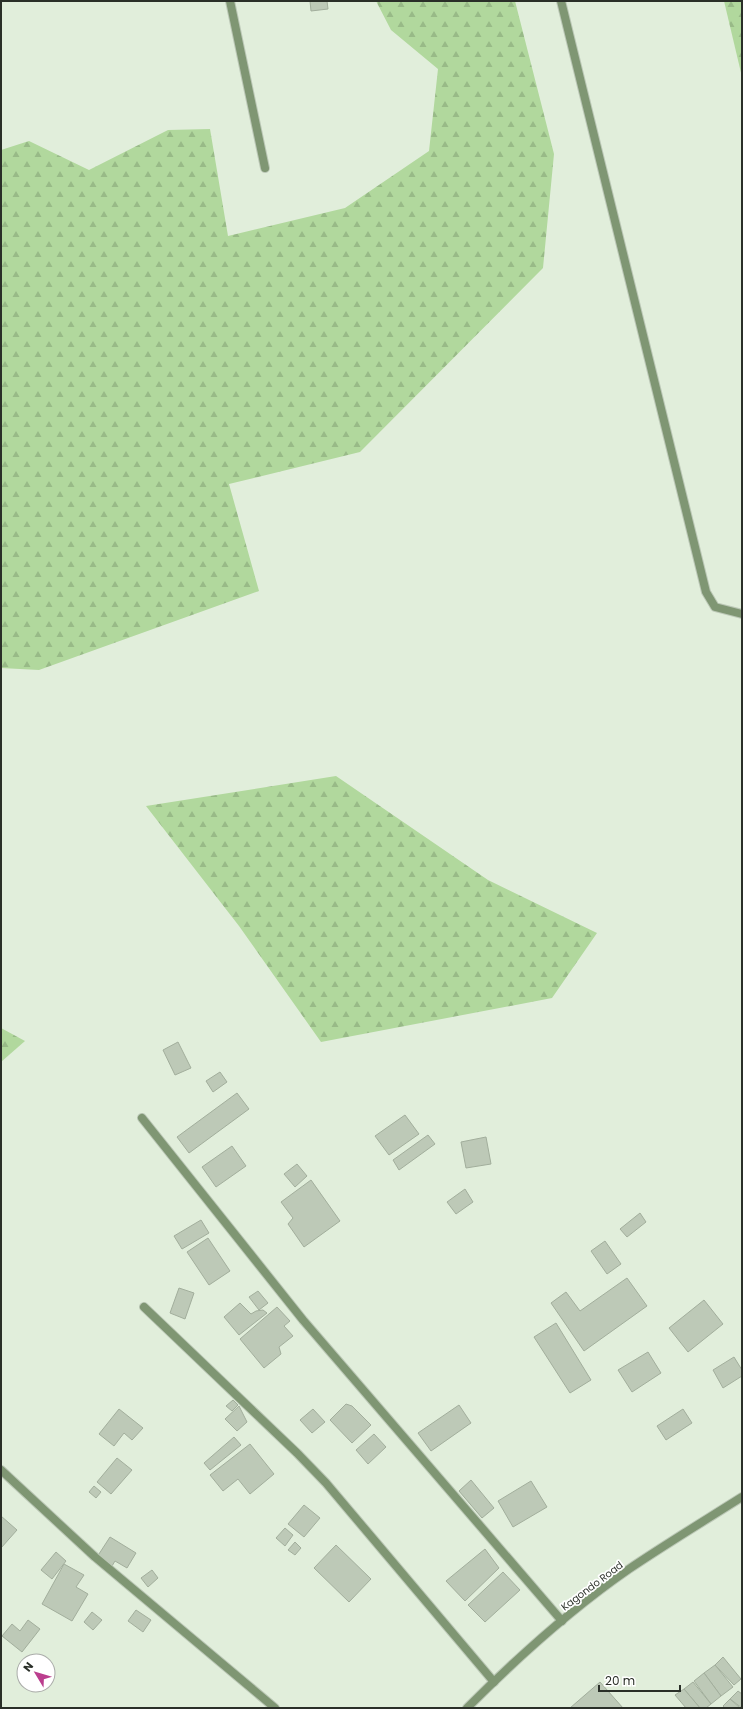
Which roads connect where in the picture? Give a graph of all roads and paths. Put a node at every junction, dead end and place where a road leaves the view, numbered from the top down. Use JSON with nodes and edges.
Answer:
{"nodes":[{"id":1,"x":230,"y":1,"type":"edge"},
{"id":2,"x":561,"y":1,"type":"edge"},
{"id":3,"x":265,"y":168,"type":"dead end"},
{"id":4,"x":742,"y":614,"type":"edge"},
{"id":5,"x":142,"y":1118,"type":"dead end"},
{"id":6,"x":144,"y":1307,"type":"dead end"},
{"id":7,"x":1,"y":1470,"type":"edge"},
{"id":8,"x":742,"y":1497,"type":"edge"},
{"id":9,"x":562,"y":1621,"type":"junction"},
{"id":10,"x":494,"y":1682,"type":"junction"},
{"id":11,"x":275,"y":1708,"type":"edge"},
{"id":12,"x":467,"y":1708,"type":"edge"}],
"edges":[{"from":1,"to":3,"type":"street"},
{"from":2,"to":4,"type":"street"},
{"from":5,"to":9,"type":"street"},
{"from":6,"to":10,"type":"street"},
{"from":7,"to":11,"type":"street"},
{"from":8,"to":9,"type":"street","name":"Kagondo Road"},
{"from":9,"to":10,"type":"street","name":"Kagondo Road"},
{"from":10,"to":12,"type":"street","name":"Kagondo Road"}]}
